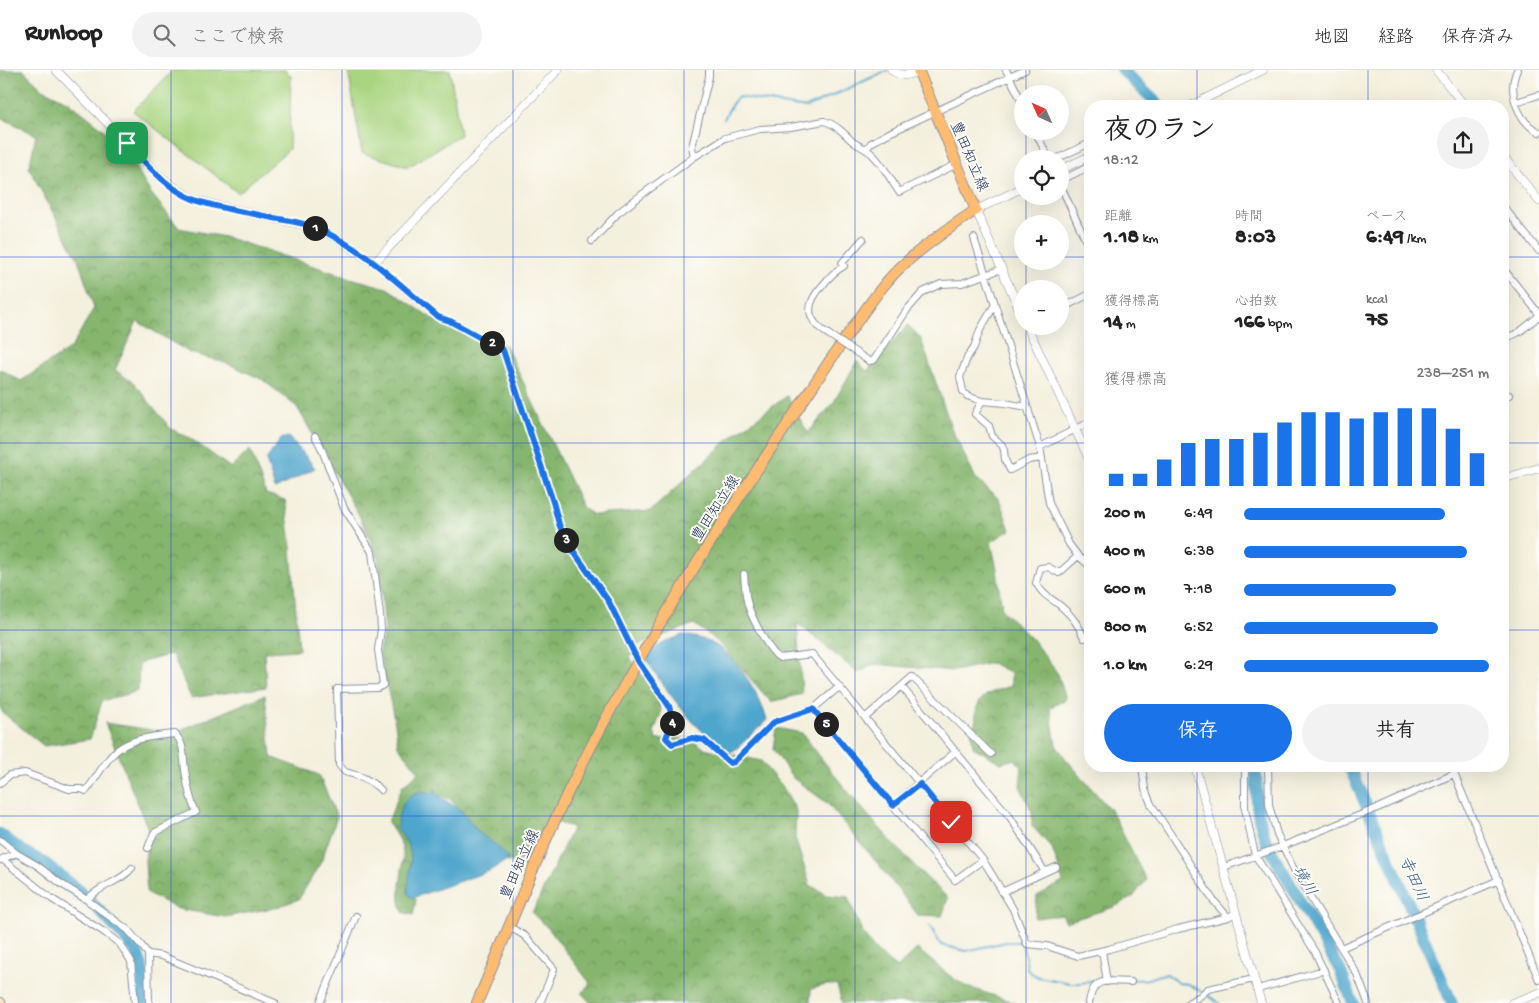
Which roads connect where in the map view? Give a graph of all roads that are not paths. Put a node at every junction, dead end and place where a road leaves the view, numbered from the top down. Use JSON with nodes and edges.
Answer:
{"nodes":[{"id":1,"x":56,"y":70,"type":"edge"},
{"id":2,"x":558,"y":70,"type":"edge"},
{"id":3,"x":709,"y":70,"type":"edge"},
{"id":4,"x":892,"y":70,"type":"edge"},
{"id":5,"x":918,"y":70,"type":"edge"},
{"id":6,"x":1006,"y":70,"type":"edge"},
{"id":7,"x":1025,"y":70,"type":"edge"},
{"id":8,"x":1263,"y":70,"type":"edge"},
{"id":9,"x":1436,"y":70,"type":"edge"},
{"id":10,"x":1517,"y":70,"type":"edge"},
{"id":11,"x":1009,"y":77,"type":"junction"},
{"id":12,"x":1014,"y":87,"type":"edge"},
{"id":13,"x":1539,"y":95,"type":"edge"},
{"id":14,"x":1202,"y":100,"type":"edge"},
{"id":15,"x":1459,"y":100,"type":"edge"},
{"id":16,"x":1516,"y":102,"type":"junction"},
{"id":17,"x":935,"y":112,"type":"junction"},
{"id":18,"x":1539,"y":132,"type":"edge"},
{"id":19,"x":1084,"y":146,"type":"edge"},
{"id":20,"x":866,"y":149,"type":"junction"},
{"id":21,"x":1069,"y":153,"type":"edge"},
{"id":22,"x":694,"y":157,"type":"junction"},
{"id":23,"x":1084,"y":159,"type":"edge"},
{"id":24,"x":1509,"y":163,"type":"edge"},
{"id":25,"x":957,"y":164,"type":"junction"},
{"id":26,"x":1069,"y":166,"type":"edge"},
{"id":27,"x":1084,"y":169,"type":"edge"},
{"id":28,"x":1069,"y":177,"type":"edge"},
{"id":29,"x":1014,"y":192,"type":"edge"},
{"id":30,"x":1539,"y":201,"type":"edge"},
{"id":31,"x":1069,"y":202,"type":"edge"},
{"id":32,"x":976,"y":210,"type":"junction"},
{"id":33,"x":1509,"y":214,"type":"edge"},
{"id":34,"x":1084,"y":236,"type":"edge"},
{"id":35,"x":974,"y":238,"type":"dead end"},
{"id":36,"x":863,"y":239,"type":"dead end"},
{"id":37,"x":592,"y":241,"type":"dead end"},
{"id":38,"x":1539,"y":251,"type":"edge"},
{"id":39,"x":374,"y":263,"type":"junction"},
{"id":40,"x":1002,"y":270,"type":"junction"},
{"id":41,"x":986,"y":275,"type":"junction"},
{"id":42,"x":1509,"y":276,"type":"edge"},
{"id":43,"x":1084,"y":297,"type":"edge"},
{"id":44,"x":1014,"y":298,"type":"edge"},
{"id":45,"x":1069,"y":304,"type":"edge"},
{"id":46,"x":994,"y":306,"type":"junction"},
{"id":47,"x":1539,"y":315,"type":"edge"},
{"id":48,"x":1031,"y":335,"type":"edge"},
{"id":49,"x":1509,"y":335,"type":"edge"},
{"id":50,"x":982,"y":401,"type":"junction"},
{"id":51,"x":1027,"y":407,"type":"junction"},
{"id":52,"x":1084,"y":425,"type":"edge"},
{"id":53,"x":1075,"y":430,"type":"junction"},
{"id":54,"x":315,"y":436,"type":"dead end"},
{"id":55,"x":1040,"y":447,"type":"junction"},
{"id":56,"x":1084,"y":448,"type":"edge"},
{"id":57,"x":1042,"y":458,"type":"junction"},
{"id":58,"x":1539,"y":468,"type":"edge"},
{"id":59,"x":1509,"y":477,"type":"edge"},
{"id":60,"x":1078,"y":556,"type":"junction"},
{"id":61,"x":1084,"y":561,"type":"edge"},
{"id":62,"x":744,"y":574,"type":"dead end"},
{"id":63,"x":1084,"y":638,"type":"edge"},
{"id":64,"x":638,"y":661,"type":"junction"},
{"id":65,"x":839,"y":687,"type":"junction"},
{"id":66,"x":902,"y":687,"type":"junction"},
{"id":67,"x":813,"y":709,"type":"junction"},
{"id":68,"x":866,"y":717,"type":"junction"},
{"id":69,"x":955,"y":752,"type":"junction"},
{"id":70,"x":991,"y":754,"type":"dead end"},
{"id":71,"x":1143,"y":772,"type":"edge"},
{"id":72,"x":1197,"y":772,"type":"edge"},
{"id":73,"x":1245,"y":772,"type":"edge"},
{"id":74,"x":1268,"y":772,"type":"edge"},
{"id":75,"x":1454,"y":774,"type":"joint"},
{"id":76,"x":0,"y":783,"type":"edge"},
{"id":77,"x":920,"y":784,"type":"junction"},
{"id":78,"x":381,"y":790,"type":"dead end"},
{"id":79,"x":893,"y":805,"type":"junction"},
{"id":80,"x":0,"y":840,"type":"edge"},
{"id":81,"x":1284,"y":846,"type":"junction"},
{"id":82,"x":148,"y":848,"type":"dead end"},
{"id":83,"x":16,"y":853,"type":"junction"},
{"id":84,"x":1255,"y":855,"type":"junction"},
{"id":85,"x":1,"y":859,"type":"edge"},
{"id":86,"x":983,"y":860,"type":"junction"},
{"id":87,"x":1056,"y":867,"type":"dead end"},
{"id":88,"x":1224,"y":867,"type":"junction"},
{"id":89,"x":132,"y":868,"type":"dead end"},
{"id":90,"x":1045,"y":872,"type":"junction"},
{"id":91,"x":1499,"y":880,"type":"junction"},
{"id":92,"x":1002,"y":892,"type":"junction"},
{"id":93,"x":87,"y":900,"type":"junction"},
{"id":94,"x":1236,"y":913,"type":"junction"},
{"id":95,"x":356,"y":916,"type":"dead end"},
{"id":96,"x":1228,"y":917,"type":"junction"},
{"id":97,"x":508,"y":926,"type":"junction"},
{"id":98,"x":1341,"y":948,"type":"junction"},
{"id":99,"x":1102,"y":951,"type":"junction"},
{"id":100,"x":148,"y":954,"type":"junction"},
{"id":101,"x":1324,"y":970,"type":"junction"},
{"id":102,"x":1254,"y":979,"type":"junction"},
{"id":103,"x":1539,"y":980,"type":"edge"},
{"id":104,"x":1107,"y":982,"type":"junction"},
{"id":105,"x":1131,"y":982,"type":"dead end"},
{"id":106,"x":1258,"y":989,"type":"junction"},
{"id":107,"x":1539,"y":993,"type":"edge"},
{"id":108,"x":134,"y":1003,"type":"edge"},
{"id":109,"x":149,"y":1003,"type":"edge"},
{"id":110,"x":275,"y":1003,"type":"edge"},
{"id":111,"x":320,"y":1003,"type":"edge"},
{"id":112,"x":477,"y":1003,"type":"edge"},
{"id":113,"x":540,"y":1003,"type":"edge"},
{"id":114,"x":1089,"y":1003,"type":"edge"},
{"id":115,"x":1188,"y":1003,"type":"edge"},
{"id":116,"x":1261,"y":1003,"type":"edge"},
{"id":117,"x":1338,"y":1003,"type":"edge"},
{"id":118,"x":1368,"y":1003,"type":"edge"},
{"id":119,"x":1512,"y":1003,"type":"edge"}],
"edges":[{"from":1,"to":39,"type":"street"},
{"from":2,"to":39,"type":"street"},
{"from":3,"to":22,"type":"street"},
{"from":4,"to":5,"type":"street"},
{"from":5,"to":17,"type":"main road","name":"豊田知立線"},
{"from":6,"to":11,"type":"street"},
{"from":7,"to":11,"type":"street"},
{"from":8,"to":14,"type":"street"},
{"from":9,"to":15,"type":"street"},
{"from":10,"to":16,"type":"street"},
{"from":11,"to":12,"type":"street"},
{"from":11,"to":17,"type":"street"},
{"from":13,"to":16,"type":"street"},
{"from":16,"to":18,"type":"street"},
{"from":17,"to":20,"type":"street"},
{"from":17,"to":25,"type":"main road","name":"豊田知立線"},
{"from":19,"to":21,"type":"street"},
{"from":20,"to":22,"type":"street"},
{"from":20,"to":25,"type":"street"},
{"from":22,"to":37,"type":"street"},
{"from":23,"to":26,"type":"street"},
{"from":24,"to":30,"type":"street"},
{"from":25,"to":32,"type":"main road","name":"豊田知立線"},
{"from":27,"to":28,"type":"street"},
{"from":29,"to":32,"type":"street"},
{"from":31,"to":34,"type":"street"},
{"from":32,"to":40,"type":"street"},
{"from":32,"to":64,"type":"main road","name":"豊田知立線"},
{"from":33,"to":38,"type":"street"},
{"from":35,"to":41,"type":"street"},
{"from":36,"to":41,"type":"street","bridge":true},
{"from":39,"to":64,"type":"street"},
{"from":40,"to":41,"type":"street"},
{"from":40,"to":44,"type":"street"},
{"from":41,"to":46,"type":"street"},
{"from":42,"to":47,"type":"street"},
{"from":43,"to":45,"type":"street"},
{"from":46,"to":50,"type":"street"},
{"from":46,"to":51,"type":"street"},
{"from":47,"to":49,"type":"street"},
{"from":48,"to":53,"type":"street"},
{"from":50,"to":51,"type":"street"},
{"from":50,"to":57,"type":"street"},
{"from":51,"to":55,"type":"street"},
{"from":52,"to":53,"type":"street"},
{"from":53,"to":55,"type":"street"},
{"from":53,"to":56,"type":"street"},
{"from":54,"to":78,"type":"street"},
{"from":55,"to":57,"type":"street"},
{"from":57,"to":60,"type":"street"},
{"from":58,"to":59,"type":"street"},
{"from":60,"to":61,"type":"street"},
{"from":60,"to":63,"type":"street"},
{"from":62,"to":65,"type":"street"},
{"from":64,"to":67,"type":"street"},
{"from":64,"to":97,"type":"main road","name":"豊田知立線"},
{"from":65,"to":67,"type":"street"},
{"from":65,"to":68,"type":"street"},
{"from":66,"to":68,"type":"street"},
{"from":66,"to":69,"type":"street"},
{"from":66,"to":70,"type":"street"},
{"from":67,"to":79,"type":"street"},
{"from":68,"to":77,"type":"street"},
{"from":69,"to":77,"type":"street"},
{"from":69,"to":90,"type":"street"},
{"from":71,"to":96,"type":"street"},
{"from":72,"to":88,"type":"street"},
{"from":73,"to":84,"type":"street"},
{"from":74,"to":81,"type":"street"},
{"from":75,"to":81,"type":"street"},
{"from":75,"to":91,"type":"street"},
{"from":76,"to":82,"type":"street"},
{"from":77,"to":79,"type":"street"},
{"from":77,"to":86,"type":"street"},
{"from":79,"to":86,"type":"street"},
{"from":80,"to":83,"type":"street"},
{"from":81,"to":84,"type":"street"},
{"from":81,"to":98,"type":"street"},
{"from":83,"to":85,"type":"street"},
{"from":83,"to":93,"type":"street"},
{"from":84,"to":88,"type":"street"},
{"from":84,"to":101,"type":"street"},
{"from":85,"to":108,"type":"street"},
{"from":86,"to":92,"type":"street"},
{"from":87,"to":90,"type":"street"},
{"from":88,"to":94,"type":"street"},
{"from":89,"to":93,"type":"street"},
{"from":90,"to":92,"type":"street"},
{"from":91,"to":98,"type":"street"},
{"from":91,"to":103,"type":"street"},
{"from":92,"to":99,"type":"street"},
{"from":93,"to":100,"type":"street"},
{"from":94,"to":96,"type":"street"},
{"from":94,"to":102,"type":"street"},
{"from":95,"to":111,"type":"street"},
{"from":96,"to":99,"type":"street"},
{"from":97,"to":112,"type":"main road","name":"豊田知立線"},
{"from":97,"to":113,"type":"street"},
{"from":98,"to":118,"type":"street"},
{"from":99,"to":104,"type":"street"},
{"from":100,"to":109,"type":"street"},
{"from":100,"to":110,"type":"street"},
{"from":101,"to":106,"type":"street"},
{"from":101,"to":117,"type":"street"},
{"from":102,"to":106,"type":"street"},
{"from":102,"to":115,"type":"street"},
{"from":104,"to":105,"type":"street"},
{"from":104,"to":114,"type":"street"},
{"from":106,"to":116,"type":"street"},
{"from":107,"to":119,"type":"street"}]}
